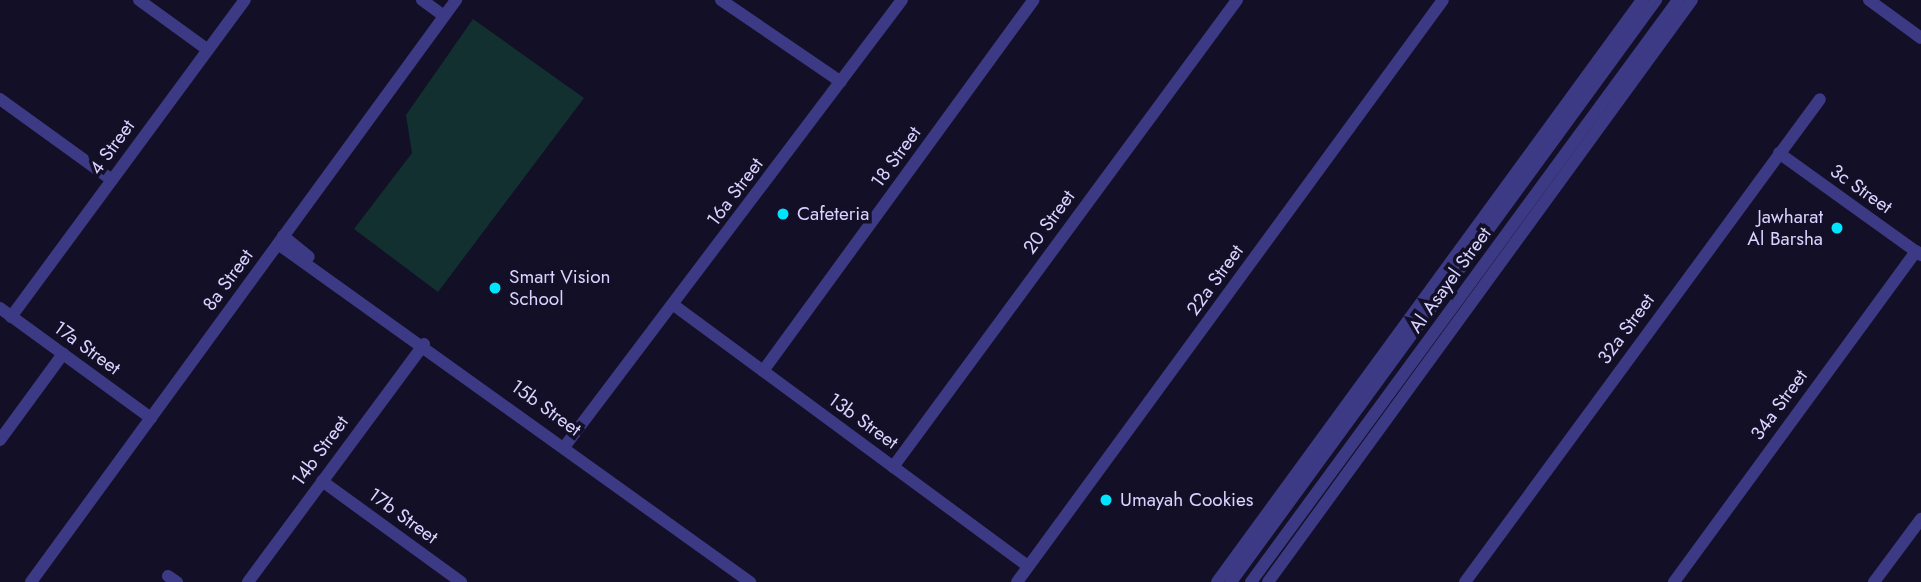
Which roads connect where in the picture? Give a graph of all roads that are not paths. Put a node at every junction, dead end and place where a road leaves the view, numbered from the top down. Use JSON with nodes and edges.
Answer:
{"nodes":[{"id":1,"x":139,"y":0,"type":"edge"},
{"id":2,"x":245,"y":0,"type":"edge"},
{"id":3,"x":422,"y":0,"type":"edge"},
{"id":4,"x":456,"y":0,"type":"edge"},
{"id":5,"x":721,"y":0,"type":"edge"},
{"id":6,"x":902,"y":0,"type":"edge"},
{"id":7,"x":1034,"y":0,"type":"edge"},
{"id":8,"x":1237,"y":0,"type":"edge"},
{"id":9,"x":1443,"y":0,"type":"edge"},
{"id":10,"x":1642,"y":0,"type":"edge"},
{"id":11,"x":1655,"y":0,"type":"edge"},
{"id":12,"x":1678,"y":0,"type":"edge"},
{"id":13,"x":1692,"y":0,"type":"edge"},
{"id":14,"x":1870,"y":0,"type":"edge"},
{"id":15,"x":444,"y":16,"type":"junction"},
{"id":16,"x":1921,"y":38,"type":"edge"},
{"id":17,"x":208,"y":50,"type":"junction"},
{"id":18,"x":838,"y":86,"type":"junction"},
{"id":19,"x":0,"y":99,"type":"edge"},
{"id":20,"x":1819,"y":99,"type":"dead end"},
{"id":21,"x":1779,"y":153,"type":"junction"},
{"id":22,"x":112,"y":180,"type":"junction"},
{"id":23,"x":281,"y":240,"type":"junction"},
{"id":24,"x":1919,"y":253,"type":"edge"},
{"id":25,"x":675,"y":306,"type":"junction"},
{"id":26,"x":0,"y":308,"type":"edge"},
{"id":27,"x":1471,"y":308,"type":"junction"},
{"id":28,"x":1450,"y":314,"type":"junction"},
{"id":29,"x":11,"y":317,"type":"junction"},
{"id":30,"x":424,"y":344,"type":"junction"},
{"id":31,"x":63,"y":354,"type":"junction"},
{"id":32,"x":763,"y":371,"type":"junction"},
{"id":33,"x":151,"y":418,"type":"junction"},
{"id":34,"x":1357,"y":437,"type":"junction"},
{"id":35,"x":0,"y":440,"type":"edge"},
{"id":36,"x":570,"y":449,"type":"junction"},
{"id":37,"x":1353,"y":463,"type":"junction"},
{"id":38,"x":893,"y":467,"type":"junction"},
{"id":39,"x":322,"y":481,"type":"junction"},
{"id":40,"x":1921,"y":519,"type":"edge"},
{"id":41,"x":1028,"y":566,"type":"junction"},
{"id":42,"x":31,"y":582,"type":"edge"},
{"id":43,"x":248,"y":582,"type":"edge"},
{"id":44,"x":461,"y":582,"type":"edge"},
{"id":45,"x":750,"y":582,"type":"edge"},
{"id":46,"x":1017,"y":582,"type":"edge"},
{"id":47,"x":1217,"y":582,"type":"edge"},
{"id":48,"x":1231,"y":582,"type":"edge"},
{"id":49,"x":1251,"y":582,"type":"edge"},
{"id":50,"x":1268,"y":582,"type":"edge"},
{"id":51,"x":1465,"y":582,"type":"edge"},
{"id":52,"x":1674,"y":582,"type":"edge"},
{"id":53,"x":1874,"y":582,"type":"edge"}],
"edges":[{"from":1,"to":17,"type":"street"},
{"from":2,"to":17,"type":"street","name":"4 Street"},
{"from":3,"to":15,"type":"street"},
{"from":4,"to":15,"type":"street","name":"8a Street"},
{"from":5,"to":18,"type":"street"},
{"from":6,"to":18,"type":"street","name":"16a Street"},
{"from":7,"to":32,"type":"street","name":"18 Street"},
{"from":8,"to":38,"type":"street","name":"20 Street"},
{"from":9,"to":41,"type":"street","name":"22a Street"},
{"from":10,"to":47,"type":"street"},
{"from":11,"to":48,"type":"street","name":"Al Asayel Street"},
{"from":12,"to":28,"type":"street","name":"Al Asayel Street"},
{"from":13,"to":27,"type":"street"},
{"from":14,"to":16,"type":"street"},
{"from":15,"to":23,"type":"street","name":"8a Street"},
{"from":17,"to":22,"type":"street","name":"4 Street"},
{"from":18,"to":25,"type":"street","name":"16a Street"},
{"from":19,"to":22,"type":"street"},
{"from":20,"to":21,"type":"street","name":"32a Street"},
{"from":21,"to":24,"type":"street","name":"3c Street"},
{"from":21,"to":51,"type":"street","name":"32a Street"},
{"from":22,"to":29,"type":"street","name":"4 Street"},
{"from":23,"to":30,"type":"street","name":"15b Street"},
{"from":23,"to":33,"type":"street","name":"8a Street"},
{"from":24,"to":52,"type":"street","name":"34a Street"},
{"from":25,"to":32,"type":"street","name":"13b Street"},
{"from":25,"to":36,"type":"street","name":"16a Street"},
{"from":26,"to":29,"type":"street","name":"17a Street"},
{"from":27,"to":28,"type":"street"},
{"from":27,"to":37,"type":"street"},
{"from":28,"to":34,"type":"street","name":"Al Asayel Street"},
{"from":29,"to":31,"type":"street","name":"17a Street"},
{"from":30,"to":36,"type":"street","name":"15b Street"},
{"from":30,"to":39,"type":"street","name":"14b Street"},
{"from":31,"to":33,"type":"street","name":"17a Street"},
{"from":31,"to":35,"type":"street"},
{"from":32,"to":38,"type":"street","name":"13b Street"},
{"from":33,"to":42,"type":"street","name":"8a Street"},
{"from":34,"to":37,"type":"street"},
{"from":34,"to":49,"type":"street","name":"Al Asayel Street"},
{"from":36,"to":45,"type":"street","name":"15b Street"},
{"from":37,"to":50,"type":"street"},
{"from":38,"to":41,"type":"street","name":"13b Street"},
{"from":39,"to":43,"type":"street","name":"14b Street"},
{"from":39,"to":44,"type":"street","name":"17b Street"},
{"from":40,"to":53,"type":"street"},
{"from":41,"to":46,"type":"street","name":"22a Street"}]}
